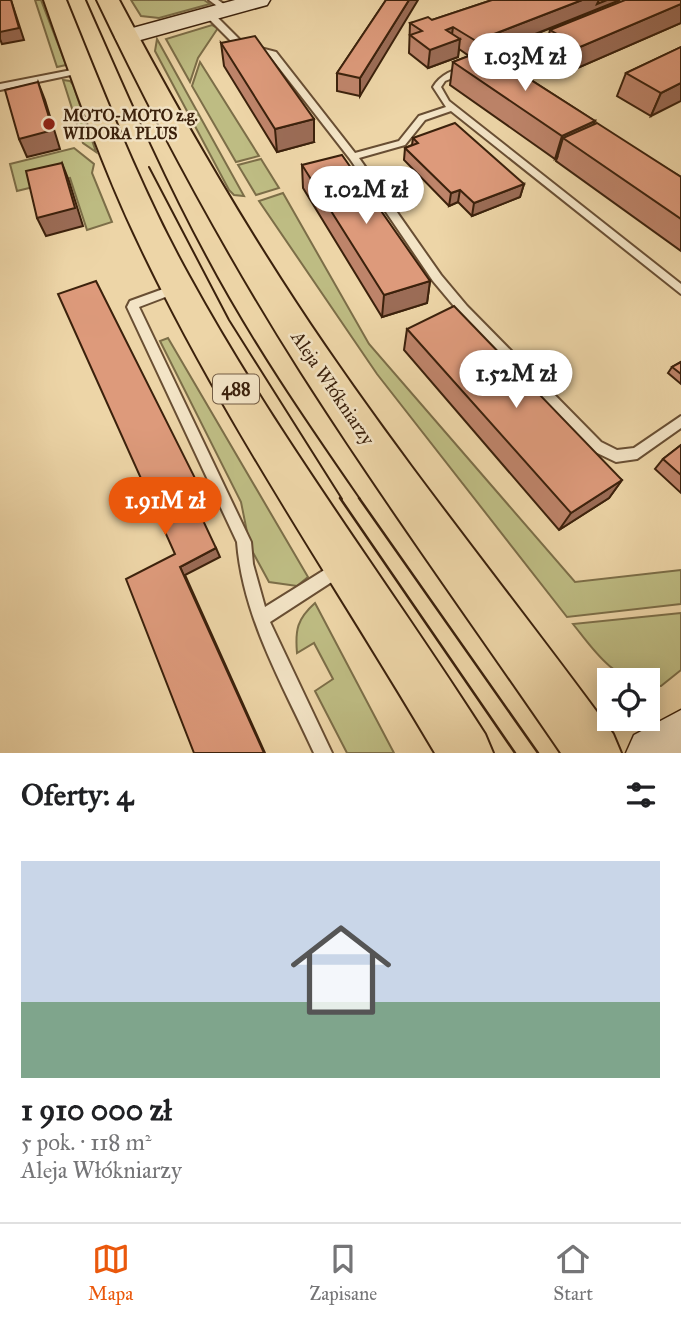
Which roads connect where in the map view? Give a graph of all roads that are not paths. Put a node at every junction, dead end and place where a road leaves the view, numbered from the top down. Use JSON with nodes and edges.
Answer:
{"nodes":[{"id":1,"x":55,"y":0,"type":"edge"},
{"id":2,"x":108,"y":0,"type":"edge"},
{"id":3,"x":259,"y":0,"type":"edge"},
{"id":4,"x":217,"y":8,"type":"edge"},
{"id":5,"x":573,"y":32,"type":"edge"},
{"id":6,"x":126,"y":37,"type":"junction"},
{"id":7,"x":82,"y":69,"type":"junction"},
{"id":8,"x":0,"y":87,"type":"edge"},
{"id":9,"x":453,"y":108,"type":"junction"},
{"id":10,"x":353,"y":157,"type":"junction"},
{"id":11,"x":178,"y":288,"type":"junction"},
{"id":12,"x":681,"y":290,"type":"edge"},
{"id":13,"x":681,"y":421,"type":"edge"},
{"id":14,"x":347,"y":564,"type":"junction"},
{"id":15,"x":260,"y":619,"type":"junction"},
{"id":16,"x":438,"y":706,"type":"junction"},
{"id":17,"x":681,"y":736,"type":"edge"},
{"id":18,"x":323,"y":753,"type":"edge"},
{"id":19,"x":445,"y":753,"type":"edge"},
{"id":20,"x":466,"y":753,"type":"edge"},
{"id":21,"x":594,"y":753,"type":"edge"},
{"id":22,"x":652,"y":753,"type":"edge"}],
"edges":[{"from":1,"to":7,"type":"main road","number":"488"},
{"from":2,"to":6,"type":"main road","name":"Aleja Włókniarzy"},
{"from":3,"to":4,"type":"street"},
{"from":4,"to":6,"type":"street"},
{"from":4,"to":10,"type":"lane"},
{"from":5,"to":9,"type":"lane"},
{"from":6,"to":21,"type":"main road","name":"Aleja Włókniarzy"},
{"from":7,"to":8,"type":"lane"},
{"from":7,"to":11,"type":"main road","number":"488"},
{"from":9,"to":10,"type":"lane"},
{"from":9,"to":12,"type":"lane"},
{"from":10,"to":13,"type":"lane"},
{"from":11,"to":14,"type":"main road","number":"488"},
{"from":11,"to":15,"type":"lane"},
{"from":14,"to":15,"type":"lane"},
{"from":14,"to":16,"type":"main road","number":"488"},
{"from":15,"to":18,"type":"lane"},
{"from":16,"to":19,"type":"lane"},
{"from":16,"to":20,"type":"main road","number":"488"},
{"from":17,"to":22,"type":"street"}]}
